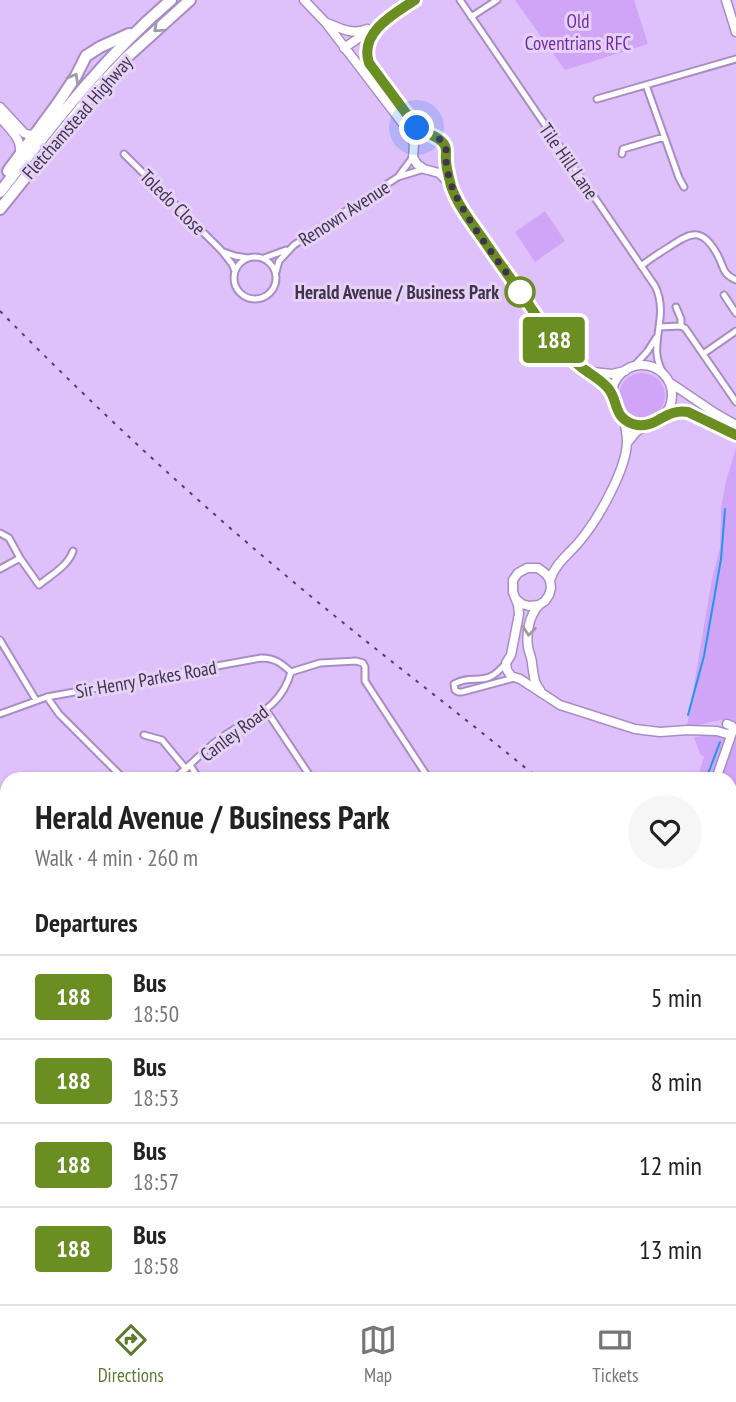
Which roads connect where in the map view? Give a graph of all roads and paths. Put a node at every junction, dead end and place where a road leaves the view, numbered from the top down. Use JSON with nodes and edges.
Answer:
{"nodes":[{"id":1,"x":171,"y":0,"type":"edge"},
{"id":2,"x":190,"y":0,"type":"edge"},
{"id":3,"x":304,"y":0,"type":"edge"},
{"id":4,"x":415,"y":0,"type":"edge"},
{"id":5,"x":453,"y":0,"type":"edge"},
{"id":6,"x":497,"y":0,"type":"edge"},
{"id":7,"x":726,"y":0,"type":"edge"},
{"id":8,"x":460,"y":1,"type":"edge"},
{"id":9,"x":471,"y":17,"type":"junction"},
{"id":10,"x":383,"y":22,"type":"junction"},
{"id":11,"x":326,"y":23,"type":"junction"},
{"id":12,"x":135,"y":31,"type":"junction"},
{"id":13,"x":736,"y":32,"type":"edge"},
{"id":14,"x":344,"y":48,"type":"junction"},
{"id":15,"x":736,"y":59,"type":"edge"},
{"id":16,"x":646,"y":85,"type":"junction"},
{"id":17,"x":613,"y":86,"type":"dead end"},
{"id":18,"x":615,"y":94,"type":"junction"},
{"id":19,"x":597,"y":99,"type":"dead end"},
{"id":20,"x":0,"y":107,"type":"edge"},
{"id":21,"x":0,"y":117,"type":"edge"},
{"id":22,"x":26,"y":135,"type":"junction"},
{"id":23,"x":428,"y":135,"type":"junction"},
{"id":24,"x":664,"y":137,"type":"junction"},
{"id":25,"x":414,"y":145,"type":"junction"},
{"id":26,"x":621,"y":150,"type":"dead end"},
{"id":27,"x":20,"y":153,"type":"junction"},
{"id":28,"x":124,"y":154,"type":"dead end"},
{"id":29,"x":413,"y":157,"type":"junction"},
{"id":30,"x":445,"y":159,"type":"junction"},
{"id":31,"x":427,"y":169,"type":"junction"},
{"id":32,"x":398,"y":177,"type":"junction"},
{"id":33,"x":683,"y":182,"type":"dead end"},
{"id":34,"x":0,"y":185,"type":"edge"},
{"id":35,"x":451,"y":186,"type":"junction"},
{"id":36,"x":0,"y":192,"type":"edge"},
{"id":37,"x":0,"y":209,"type":"edge"},
{"id":38,"x":289,"y":249,"type":"junction"},
{"id":39,"x":221,"y":250,"type":"junction"},
{"id":40,"x":248,"y":258,"type":"junction"},
{"id":41,"x":264,"y":258,"type":"junction"},
{"id":42,"x":640,"y":266,"type":"junction"},
{"id":43,"x":235,"y":271,"type":"junction"},
{"id":44,"x":276,"y":272,"type":"junction"},
{"id":45,"x":736,"y":281,"type":"edge"},
{"id":46,"x":724,"y":295,"type":"dead end"},
{"id":47,"x":676,"y":307,"type":"dead end"},
{"id":48,"x":736,"y":313,"type":"edge"},
{"id":49,"x":681,"y":326,"type":"junction"},
{"id":50,"x":659,"y":329,"type":"junction"},
{"id":51,"x":736,"y":331,"type":"edge"},
{"id":52,"x":703,"y":354,"type":"junction"},
{"id":53,"x":628,"y":370,"type":"junction"},
{"id":54,"x":586,"y":371,"type":"junction"},
{"id":55,"x":666,"y":378,"type":"junction"},
{"id":56,"x":612,"y":393,"type":"junction"},
{"id":57,"x":736,"y":402,"type":"edge"},
{"id":58,"x":663,"y":416,"type":"junction"},
{"id":59,"x":624,"y":419,"type":"junction"},
{"id":60,"x":646,"y":425,"type":"junction"},
{"id":61,"x":736,"y":425,"type":"edge"},
{"id":62,"x":736,"y":435,"type":"edge"},
{"id":63,"x":627,"y":443,"type":"junction"},
{"id":64,"x":0,"y":533,"type":"edge"},
{"id":65,"x":73,"y":551,"type":"dead end"},
{"id":66,"x":564,"y":557,"type":"junction"},
{"id":67,"x":20,"y":558,"type":"junction"},
{"id":68,"x":0,"y":569,"type":"edge"},
{"id":69,"x":541,"y":570,"type":"junction"},
{"id":70,"x":550,"y":580,"type":"junction"},
{"id":71,"x":516,"y":599,"type":"junction"},
{"id":72,"x":539,"y":605,"type":"junction"},
{"id":73,"x":0,"y":640,"type":"edge"},
{"id":74,"x":508,"y":659,"type":"junction"},
{"id":75,"x":532,"y":664,"type":"junction"},
{"id":76,"x":291,"y":671,"type":"junction"},
{"id":77,"x":517,"y":678,"type":"junction"},
{"id":78,"x":544,"y":695,"type":"junction"},
{"id":79,"x":47,"y":697,"type":"junction"},
{"id":80,"x":36,"y":701,"type":"junction"},
{"id":81,"x":266,"y":710,"type":"junction"},
{"id":82,"x":0,"y":714,"type":"edge"},
{"id":83,"x":730,"y":731,"type":"edge"},
{"id":84,"x":144,"y":735,"type":"dead end"},
{"id":85,"x":188,"y":767,"type":"junction"},
{"id":86,"x":117,"y":772,"type":"edge"},
{"id":87,"x":182,"y":772,"type":"edge"},
{"id":88,"x":193,"y":772,"type":"edge"},
{"id":89,"x":307,"y":772,"type":"edge"},
{"id":90,"x":424,"y":772,"type":"edge"},
{"id":91,"x":718,"y":772,"type":"edge"}],
"edges":[{"from":1,"to":12,"type":"highway","name":"Fletchamstead Highway"},
{"from":2,"to":37,"type":"highway","name":"Fletchamstead Highway","one_way":true},
{"from":3,"to":11,"type":"main road"},
{"from":4,"to":10,"type":"main road"},
{"from":5,"to":8,"type":"street"},
{"from":6,"to":9,"type":"street"},
{"from":7,"to":13,"type":"main road"},
{"from":8,"to":9,"type":"street","name":"Tile Hill Lane"},
{"from":9,"to":42,"type":"street","name":"Tile Hill Lane"},
{"from":10,"to":11,"type":"main road"},
{"from":10,"to":14,"type":"main road"},
{"from":10,"to":23,"type":"main road"},
{"from":11,"to":14,"type":"main road"},
{"from":22,"to":12,"type":"highway","one_way":true},
{"from":12,"to":36,"type":"highway","name":"Fletchamstead Highway"},
{"from":14,"to":25,"type":"main road"},
{"from":15,"to":16,"type":"street"},
{"from":16,"to":18,"type":"street"},
{"from":16,"to":24,"type":"street"},
{"from":17,"to":18,"type":"street"},
{"from":18,"to":19,"type":"street"},
{"from":20,"to":22,"type":"main road"},
{"from":21,"to":22,"type":"main road"},
{"from":22,"to":27,"type":"highway"},
{"from":22,"to":27,"type":"main road"},
{"from":23,"to":25,"type":"main road"},
{"from":23,"to":30,"type":"main road"},
{"from":24,"to":26,"type":"street"},
{"from":24,"to":33,"type":"street"},
{"from":25,"to":29,"type":"main road"},
{"from":27,"to":34,"type":"highway"},
{"from":28,"to":39,"type":"street","name":"Toledo Close"},
{"from":29,"to":31,"type":"main road"},
{"from":29,"to":32,"type":"street","name":"Renown Avenue"},
{"from":30,"to":31,"type":"main road"},
{"from":30,"to":35,"type":"main road"},
{"from":31,"to":32,"type":"street","name":"Renown Avenue"},
{"from":31,"to":35,"type":"main road"},
{"from":32,"to":38,"type":"street","name":"Renown Avenue"},
{"from":35,"to":54,"type":"main road"},
{"from":38,"to":41,"type":"street","name":"Renown Avenue"},
{"from":38,"to":44,"type":"street","name":"Renown Avenue"},
{"from":39,"to":40,"type":"street","name":"Toledo Close"},
{"from":39,"to":43,"type":"street","name":"Toledo Close"},
{"from":40,"to":41,"type":"street"},
{"from":40,"to":43,"type":"street"},
{"from":41,"to":44,"type":"street"},
{"from":42,"to":45,"type":"street"},
{"from":42,"to":50,"type":"street","name":"Tile Hill Lane"},
{"from":43,"to":44,"type":"street"},
{"from":46,"to":48,"type":"street"},
{"from":47,"to":49,"type":"street"},
{"from":49,"to":50,"type":"street"},
{"from":49,"to":52,"type":"street"},
{"from":50,"to":53,"type":"street"},
{"from":50,"to":55,"type":"street","name":"Tile Hill Lane"},
{"from":51,"to":52,"type":"street"},
{"from":52,"to":57,"type":"street"},
{"from":53,"to":54,"type":"main road"},
{"from":53,"to":55,"type":"main road"},
{"from":53,"to":56,"type":"main road"},
{"from":54,"to":56,"type":"main road"},
{"from":55,"to":58,"type":"main road"},
{"from":55,"to":61,"type":"main road"},
{"from":56,"to":59,"type":"main road"},
{"from":58,"to":60,"type":"main road"},
{"from":58,"to":62,"type":"main road"},
{"from":59,"to":60,"type":"main road"},
{"from":59,"to":63,"type":"main road"},
{"from":60,"to":63,"type":"main road"},
{"from":63,"to":66,"type":"main road"},
{"from":64,"to":67,"type":"street"},
{"from":65,"to":67,"type":"street"},
{"from":66,"to":69,"type":"main road"},
{"from":66,"to":70,"type":"main road"},
{"from":67,"to":68,"type":"street"},
{"from":69,"to":70,"type":"main road"},
{"from":69,"to":71,"type":"main road"},
{"from":70,"to":72,"type":"main road"},
{"from":71,"to":72,"type":"main road"},
{"from":71,"to":74,"type":"main road"},
{"from":72,"to":75,"type":"main road","one_way":true},
{"from":73,"to":80,"type":"street"},
{"from":74,"to":75,"type":"main road"},
{"from":74,"to":77,"type":"main road"},
{"from":74,"to":77,"type":"street"},
{"from":75,"to":77,"type":"main road"},
{"from":75,"to":78,"type":"main road"},
{"from":76,"to":79,"type":"street","name":"Sir Henry Parkes Road"},
{"from":76,"to":81,"type":"street","name":"Canley Road"},
{"from":76,"to":90,"type":"street"},
{"from":77,"to":78,"type":"main road"},
{"from":78,"to":83,"type":"main road"},
{"from":79,"to":80,"type":"street","name":"Sir Henry Parkes Road"},
{"from":79,"to":86,"type":"street"},
{"from":80,"to":82,"type":"street","name":"Sir Henry Parkes Road"},
{"from":81,"to":85,"type":"street","name":"Canley Road"},
{"from":81,"to":89,"type":"street"},
{"from":83,"to":91,"type":"main road"},
{"from":84,"to":85,"type":"street"},
{"from":85,"to":87,"type":"street","name":"Canley Road"},
{"from":85,"to":88,"type":"street"}]}
